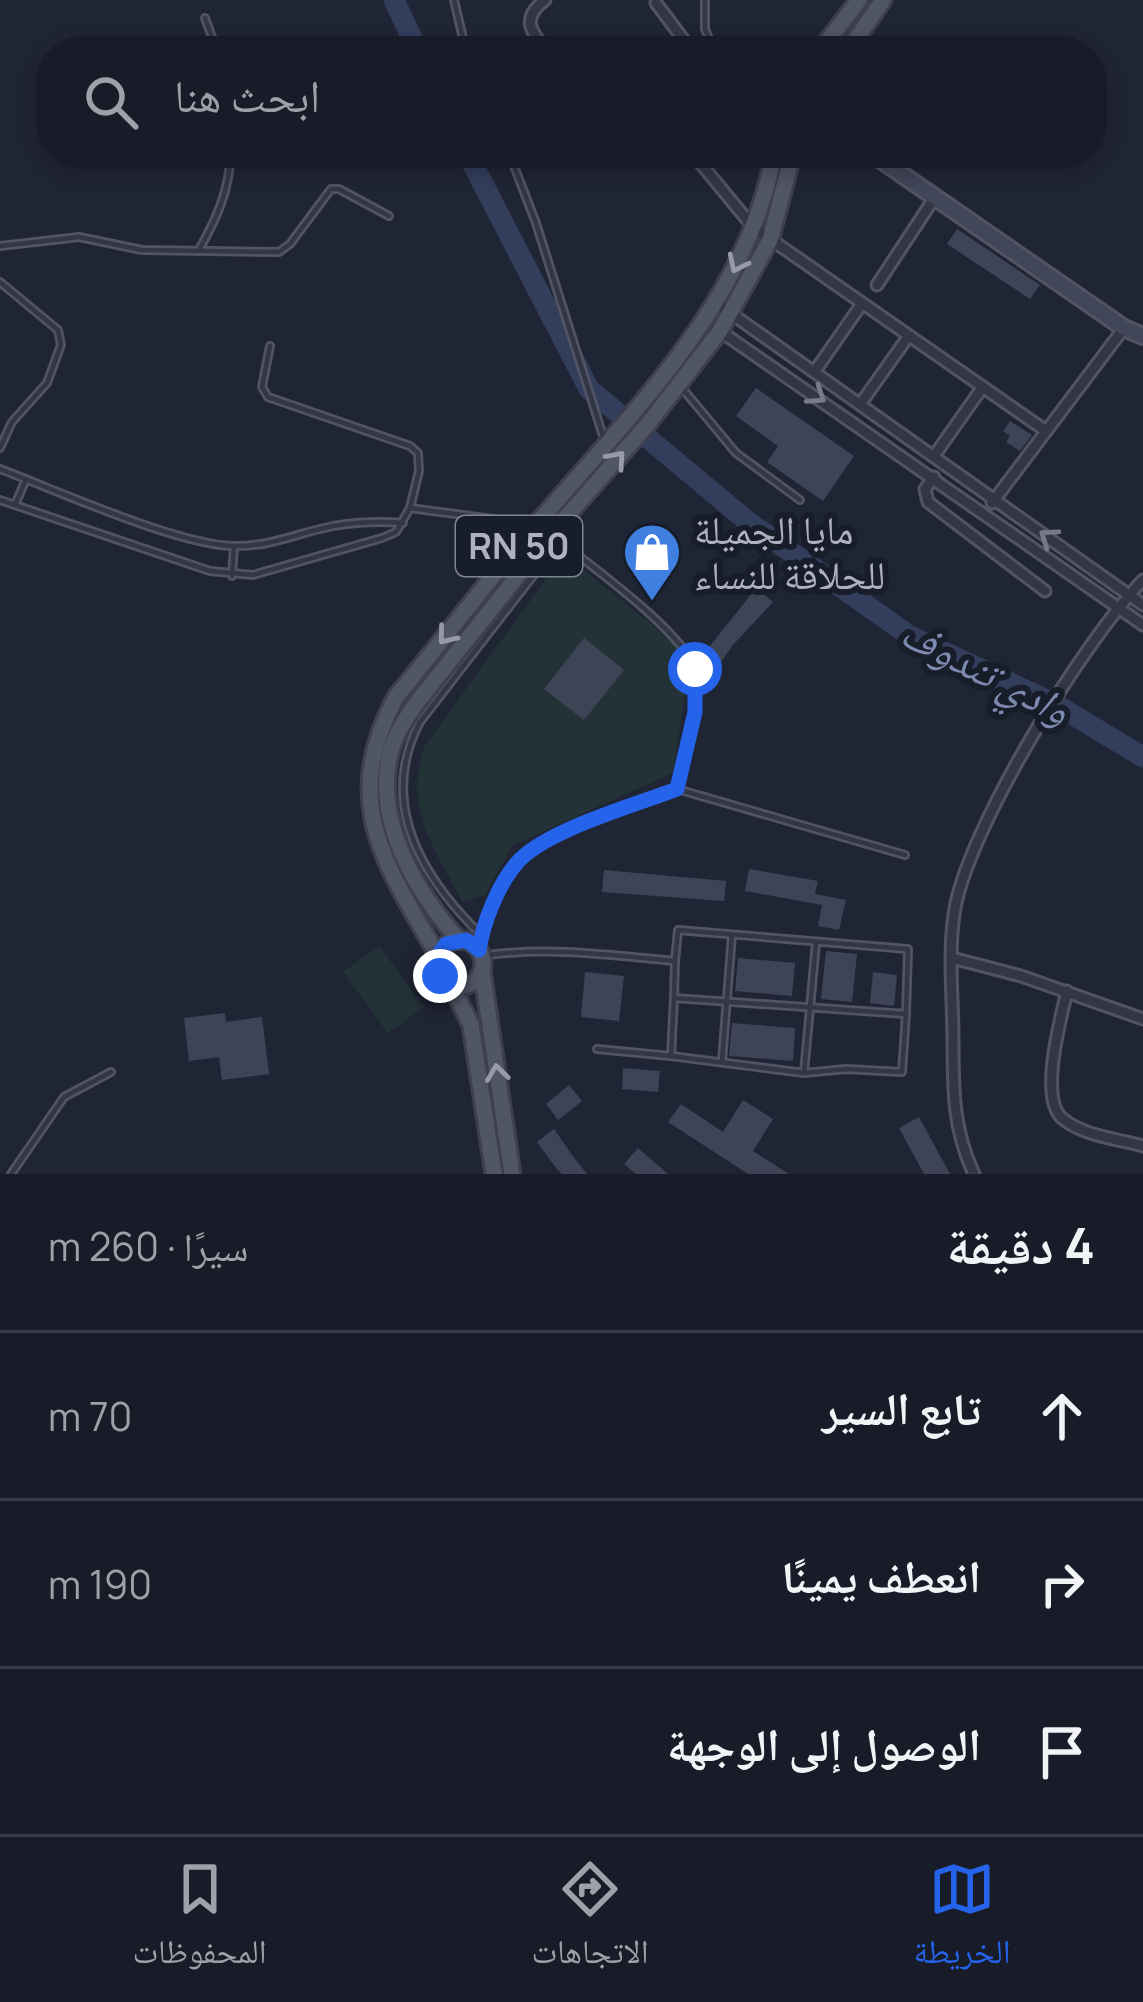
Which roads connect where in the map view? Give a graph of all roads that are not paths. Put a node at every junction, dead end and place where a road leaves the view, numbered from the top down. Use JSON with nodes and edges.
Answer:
{"nodes":[{"id":1,"x":454,"y":0,"type":"edge"},
{"id":2,"x":545,"y":0,"type":"edge"},
{"id":3,"x":705,"y":0,"type":"edge"},
{"id":4,"x":859,"y":0,"type":"edge"},
{"id":5,"x":884,"y":0,"type":"edge"},
{"id":6,"x":656,"y":3,"type":"edge"},
{"id":7,"x":205,"y":18,"type":"dead end"},
{"id":8,"x":212,"y":36,"type":"edge"},
{"id":9,"x":462,"y":36,"type":"edge"},
{"id":10,"x":534,"y":36,"type":"edge"},
{"id":11,"x":681,"y":36,"type":"edge"},
{"id":12,"x":708,"y":36,"type":"edge"},
{"id":13,"x":831,"y":36,"type":"edge"},
{"id":14,"x":859,"y":36,"type":"edge"},
{"id":15,"x":230,"y":168,"type":"edge"},
{"id":16,"x":515,"y":168,"type":"edge"},
{"id":17,"x":704,"y":168,"type":"edge"},
{"id":18,"x":770,"y":168,"type":"edge"},
{"id":19,"x":789,"y":168,"type":"edge"},
{"id":20,"x":893,"y":168,"type":"edge"},
{"id":21,"x":934,"y":196,"type":"junction"},
{"id":22,"x":389,"y":216,"type":"dead end"},
{"id":23,"x":753,"y":227,"type":"junction"},
{"id":24,"x":770,"y":240,"type":"junction"},
{"id":25,"x":2,"y":245,"type":"edge"},
{"id":26,"x":200,"y":248,"type":"junction"},
{"id":27,"x":0,"y":257,"type":"edge"},
{"id":28,"x":0,"y":282,"type":"edge"},
{"id":29,"x":877,"y":284,"type":"dead end"},
{"id":30,"x":716,"y":302,"type":"junction"},
{"id":31,"x":861,"y":304,"type":"junction"},
{"id":32,"x":732,"y":313,"type":"junction"},
{"id":33,"x":1124,"y":328,"type":"junction"},
{"id":34,"x":720,"y":331,"type":"junction"},
{"id":35,"x":1143,"y":336,"type":"edge"},
{"id":36,"x":908,"y":337,"type":"junction"},
{"id":37,"x":270,"y":346,"type":"dead end"},
{"id":38,"x":815,"y":370,"type":"junction"},
{"id":39,"x":679,"y":384,"type":"junction"},
{"id":40,"x":982,"y":388,"type":"junction"},
{"id":41,"x":861,"y":403,"type":"junction"},
{"id":42,"x":1046,"y":431,"type":"junction"},
{"id":43,"x":606,"y":445,"type":"junction"},
{"id":44,"x":0,"y":448,"type":"edge"},
{"id":45,"x":934,"y":456,"type":"junction"},
{"id":46,"x":0,"y":469,"type":"edge"},
{"id":47,"x":934,"y":477,"type":"junction"},
{"id":48,"x":26,"y":478,"type":"junction"},
{"id":49,"x":995,"y":499,"type":"junction"},
{"id":50,"x":0,"y":500,"type":"edge"},
{"id":51,"x":800,"y":500,"type":"dead end"},
{"id":52,"x":16,"y":505,"type":"junction"},
{"id":53,"x":410,"y":508,"type":"junction"},
{"id":54,"x":986,"y":513,"type":"junction"},
{"id":55,"x":403,"y":523,"type":"junction"},
{"id":56,"x":549,"y":533,"type":"junction"},
{"id":57,"x":234,"y":547,"type":"junction"},
{"id":58,"x":232,"y":575,"type":"junction"},
{"id":59,"x":1143,"y":580,"type":"edge"},
{"id":60,"x":1045,"y":591,"type":"dead end"},
{"id":61,"x":1130,"y":594,"type":"junction"},
{"id":62,"x":1143,"y":604,"type":"edge"},
{"id":63,"x":1120,"y":606,"type":"junction"},
{"id":64,"x":1143,"y":625,"type":"edge"},
{"id":65,"x":677,"y":789,"type":"junction"},
{"id":66,"x":905,"y":855,"type":"dead end"},
{"id":67,"x":732,"y":935,"type":"junction"},
{"id":68,"x":459,"y":940,"type":"junction"},
{"id":69,"x":816,"y":943,"type":"junction"},
{"id":70,"x":481,"y":953,"type":"junction"},
{"id":71,"x":437,"y":956,"type":"junction"},
{"id":72,"x":952,"y":958,"type":"junction"},
{"id":73,"x":675,"y":962,"type":"junction"},
{"id":74,"x":451,"y":985,"type":"junction"},
{"id":75,"x":1067,"y":992,"type":"junction"},
{"id":76,"x":674,"y":998,"type":"junction"},
{"id":77,"x":728,"y":1002,"type":"junction"},
{"id":78,"x":810,"y":1007,"type":"junction"},
{"id":79,"x":905,"y":1014,"type":"junction"},
{"id":80,"x":1143,"y":1019,"type":"edge"},
{"id":81,"x":597,"y":1049,"type":"dead end"},
{"id":82,"x":670,"y":1056,"type":"junction"},
{"id":83,"x":722,"y":1063,"type":"junction"},
{"id":84,"x":111,"y":1072,"type":"dead end"},
{"id":85,"x":804,"y":1073,"type":"junction"},
{"id":86,"x":1143,"y":1147,"type":"edge"},
{"id":87,"x":11,"y":1174,"type":"edge"},
{"id":88,"x":494,"y":1174,"type":"edge"},
{"id":89,"x":512,"y":1174,"type":"edge"},
{"id":90,"x":974,"y":1174,"type":"edge"}],
"edges":[{"from":1,"to":9,"type":"lane"},
{"from":2,"to":10,"type":"street"},
{"from":3,"to":12,"type":"lane"},
{"from":4,"to":13,"type":"main road"},
{"from":5,"to":14,"type":"main road"},
{"from":6,"to":11,"type":"street"},
{"from":7,"to":8,"type":"lane"},
{"from":15,"to":26,"type":"lane"},
{"from":16,"to":43,"type":"lane"},
{"from":17,"to":23,"type":"street"},
{"from":18,"to":23,"type":"main road","number":"RN 50"},
{"from":19,"to":24,"type":"main road","number":"RN 50"},
{"from":20,"to":21,"type":"main road"},
{"from":21,"to":29,"type":"street"},
{"from":21,"to":33,"type":"main road"},
{"from":22,"to":26,"type":"lane"},
{"from":23,"to":24,"type":"street"},
{"from":23,"to":30,"type":"main road","number":"RN 50","one_way":true},
{"from":24,"to":31,"type":"street"},
{"from":24,"to":32,"type":"main road","number":"RN 50"},
{"from":25,"to":26,"type":"lane"},
{"from":25,"to":27,"type":"lane"},
{"from":28,"to":44,"type":"lane"},
{"from":30,"to":32,"type":"street"},
{"from":30,"to":43,"type":"main road","number":"RN 50"},
{"from":31,"to":36,"type":"street"},
{"from":31,"to":38,"type":"street"},
{"from":32,"to":34,"type":"main road","number":"RN 50"},
{"from":32,"to":38,"type":"street"},
{"from":33,"to":35,"type":"main road"},
{"from":33,"to":42,"type":"street"},
{"from":34,"to":39,"type":"main road","number":"RN 50"},
{"from":34,"to":47,"type":"street","one_way":true},
{"from":36,"to":40,"type":"street"},
{"from":36,"to":41,"type":"street"},
{"from":37,"to":53,"type":"lane"},
{"from":38,"to":41,"type":"street"},
{"from":39,"to":51,"type":"lane"},
{"from":56,"to":39,"type":"main road","number":"RN 50","one_way":true},
{"from":40,"to":42,"type":"street"},
{"from":40,"to":45,"type":"street"},
{"from":41,"to":45,"type":"street"},
{"from":42,"to":49,"type":"street"},
{"from":43,"to":56,"type":"main road","number":"RN 50"},
{"from":45,"to":49,"type":"street"},
{"from":46,"to":48,"type":"lane"},
{"from":47,"to":54,"type":"street"},
{"from":47,"to":60,"type":"street"},
{"from":48,"to":52,"type":"lane"},
{"from":48,"to":57,"type":"lane"},
{"from":49,"to":54,"type":"street"},
{"from":61,"to":49,"type":"street","one_way":true},
{"from":50,"to":52,"type":"lane"},
{"from":52,"to":58,"type":"lane"},
{"from":53,"to":55,"type":"lane"},
{"from":53,"to":56,"type":"lane"},
{"from":54,"to":63,"type":"street"},
{"from":55,"to":57,"type":"lane"},
{"from":55,"to":58,"type":"lane"},
{"from":56,"to":65,"type":"lane"},
{"from":56,"to":68,"type":"main road","number":"RN 50"},
{"from":56,"to":70,"type":"lane"},
{"from":56,"to":71,"type":"main road","number":"RN 50","one_way":true},
{"from":57,"to":58,"type":"lane"},
{"from":59,"to":61,"type":"street"},
{"from":61,"to":62,"type":"street"},
{"from":61,"to":63,"type":"street"},
{"from":63,"to":64,"type":"street"},
{"from":63,"to":72,"type":"street"},
{"from":65,"to":66,"type":"lane"},
{"from":65,"to":70,"type":"lane"},
{"from":67,"to":69,"type":"lane"},
{"from":67,"to":73,"type":"lane"},
{"from":67,"to":77,"type":"lane"},
{"from":68,"to":70,"type":"main road"},
{"from":68,"to":71,"type":"main road"},
{"from":69,"to":78,"type":"lane"},
{"from":69,"to":79,"type":"lane"},
{"from":70,"to":73,"type":"lane"},
{"from":70,"to":74,"type":"main road"},
{"from":89,"to":70,"type":"main road","one_way":true},
{"from":71,"to":74,"type":"main road"},
{"from":72,"to":75,"type":"street"},
{"from":72,"to":90,"type":"street"},
{"from":73,"to":76,"type":"lane"},
{"from":74,"to":88,"type":"main road"},
{"from":75,"to":80,"type":"street"},
{"from":75,"to":86,"type":"street"},
{"from":76,"to":77,"type":"lane"},
{"from":76,"to":82,"type":"lane"},
{"from":77,"to":78,"type":"lane"},
{"from":77,"to":83,"type":"lane"},
{"from":78,"to":79,"type":"lane"},
{"from":78,"to":85,"type":"lane"},
{"from":79,"to":85,"type":"lane"},
{"from":81,"to":82,"type":"lane"},
{"from":82,"to":83,"type":"lane"},
{"from":83,"to":85,"type":"lane"},
{"from":84,"to":87,"type":"lane"}]}
